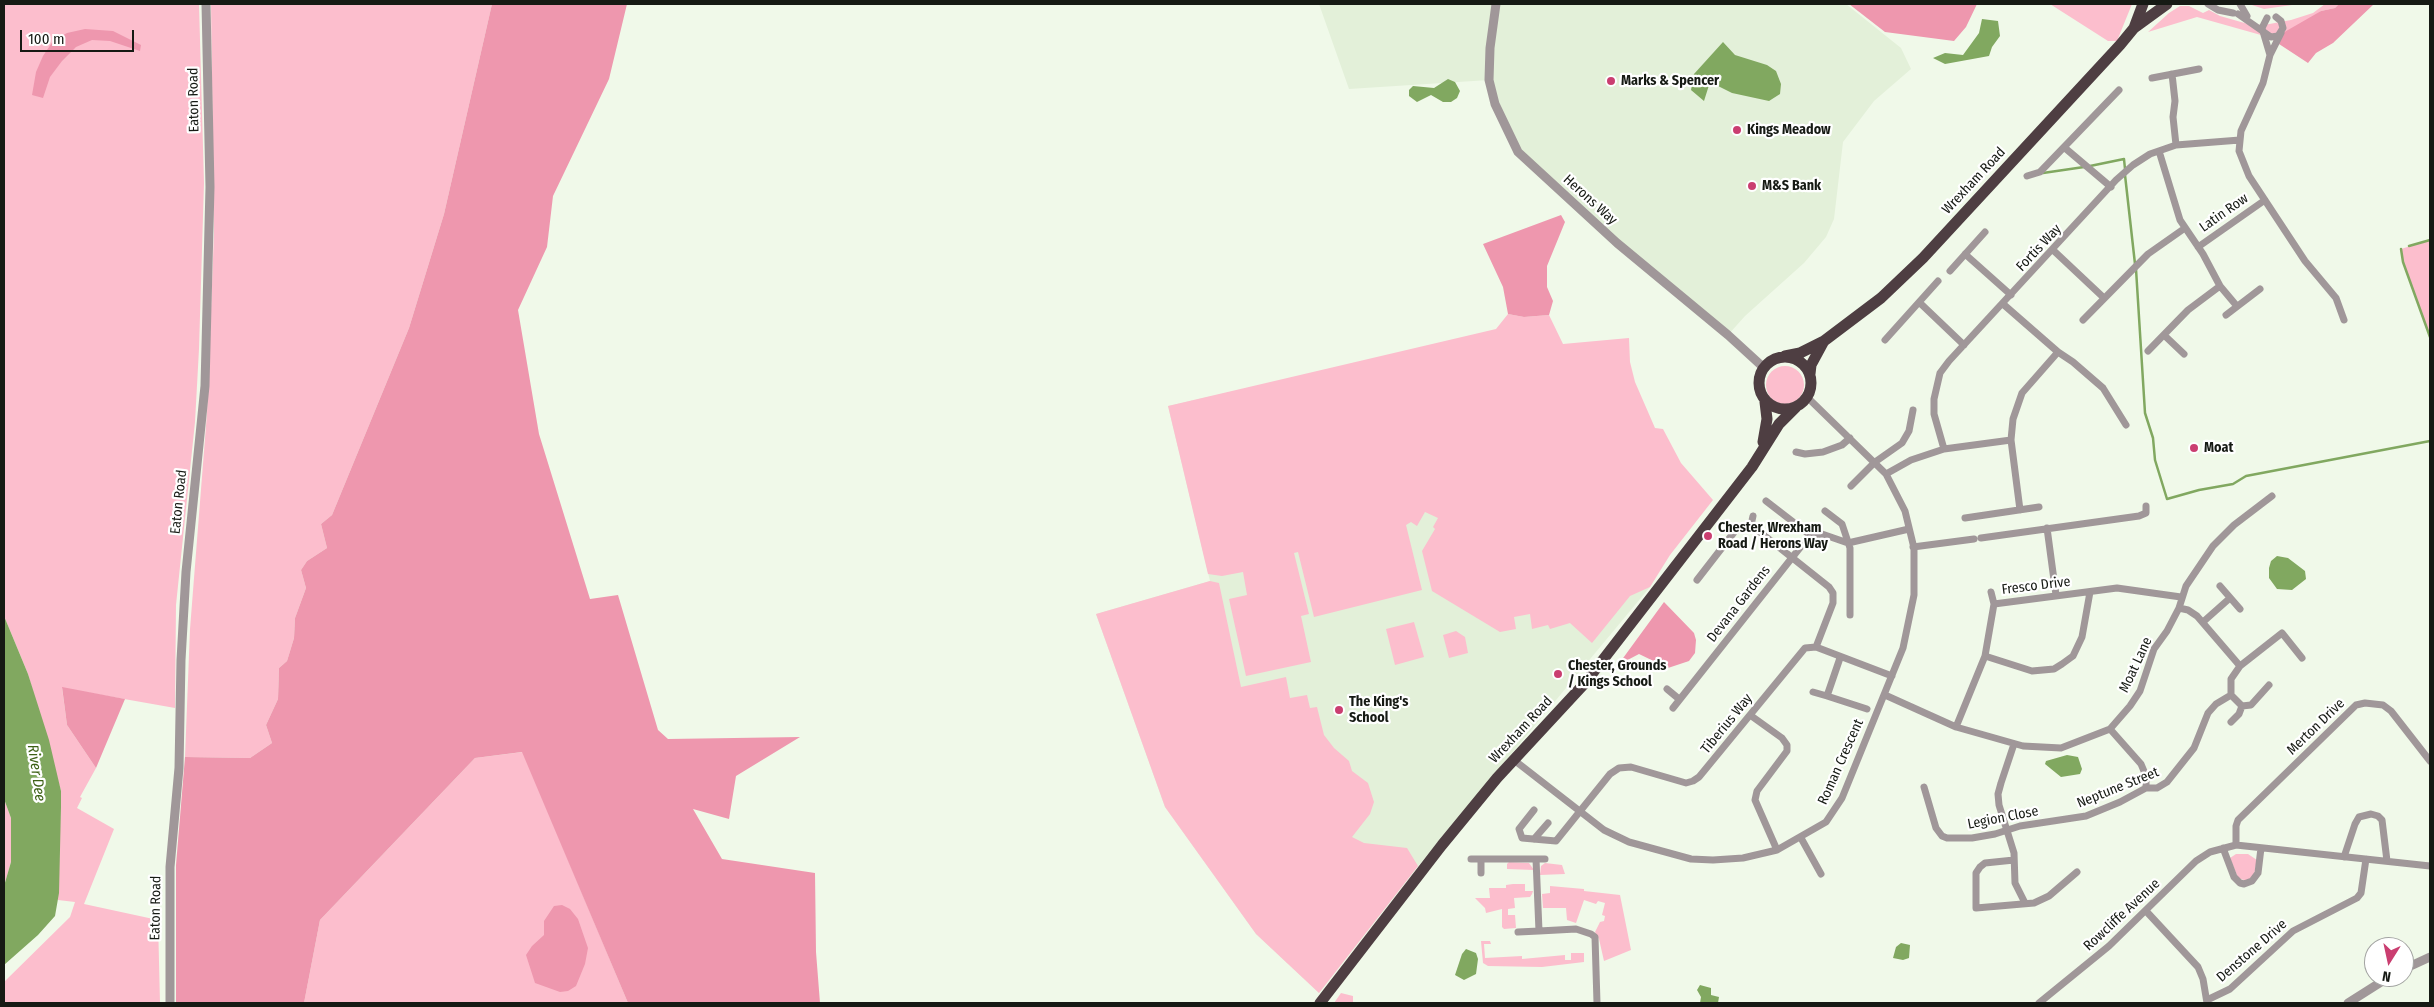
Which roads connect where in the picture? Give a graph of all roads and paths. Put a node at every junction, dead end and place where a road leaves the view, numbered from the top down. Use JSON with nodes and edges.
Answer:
{"nodes":[{"id":1,"x":206,"y":4,"type":"edge"},
{"id":2,"x":1496,"y":4,"type":"edge"},
{"id":3,"x":2143,"y":4,"type":"edge"},
{"id":4,"x":2167,"y":4,"type":"edge"},
{"id":5,"x":2208,"y":4,"type":"edge"},
{"id":6,"x":2226,"y":4,"type":"edge"},
{"id":7,"x":2240,"y":4,"type":"edge"},
{"id":8,"x":2238,"y":14,"type":"dead end"},
{"id":9,"x":2247,"y":16,"type":"dead end"},
{"id":10,"x":2276,"y":17,"type":"dead end"},
{"id":11,"x":2267,"y":18,"type":"dead end"},
{"id":12,"x":2134,"y":28,"type":"junction"},
{"id":13,"x":2281,"y":33,"type":"junction"},
{"id":14,"x":2265,"y":34,"type":"junction"},
{"id":15,"x":2270,"y":56,"type":"junction"},
{"id":16,"x":2199,"y":69,"type":"dead end"},
{"id":17,"x":2172,"y":74,"type":"junction"},
{"id":18,"x":2152,"y":78,"type":"dead end"},
{"id":19,"x":2119,"y":90,"type":"dead end"},
{"id":20,"x":2240,"y":140,"type":"junction"},
{"id":21,"x":2176,"y":145,"type":"junction"},
{"id":22,"x":2065,"y":148,"type":"junction"},
{"id":23,"x":2159,"y":151,"type":"junction"},
{"id":24,"x":2028,"y":176,"type":"dead end"},
{"id":25,"x":2111,"y":187,"type":"junction"},
{"id":26,"x":2264,"y":200,"type":"junction"},
{"id":27,"x":2185,"y":228,"type":"junction"},
{"id":28,"x":1985,"y":232,"type":"dead end"},
{"id":29,"x":2198,"y":247,"type":"junction"},
{"id":30,"x":2053,"y":250,"type":"junction"},
{"id":31,"x":1965,"y":254,"type":"junction"},
{"id":32,"x":1950,"y":271,"type":"dead end"},
{"id":33,"x":1938,"y":281,"type":"dead end"},
{"id":34,"x":2220,"y":286,"type":"junction"},
{"id":35,"x":2260,"y":289,"type":"dead end"},
{"id":36,"x":2011,"y":295,"type":"junction"},
{"id":37,"x":2104,"y":298,"type":"junction"},
{"id":38,"x":1920,"y":303,"type":"junction"},
{"id":39,"x":2003,"y":304,"type":"junction"},
{"id":40,"x":2236,"y":305,"type":"junction"},
{"id":41,"x":2226,"y":315,"type":"dead end"},
{"id":42,"x":2084,"y":320,"type":"dead end"},
{"id":43,"x":2344,"y":320,"type":"dead end"},
{"id":44,"x":2164,"y":335,"type":"junction"},
{"id":45,"x":1885,"y":340,"type":"dead end"},
{"id":46,"x":1824,"y":341,"type":"junction"},
{"id":47,"x":1964,"y":345,"type":"junction"},
{"id":48,"x":2148,"y":351,"type":"dead end"},
{"id":49,"x":2058,"y":352,"type":"junction"},
{"id":50,"x":2184,"y":354,"type":"dead end"},
{"id":51,"x":1785,"y":356,"type":"junction"},
{"id":52,"x":1763,"y":367,"type":"junction"},
{"id":53,"x":1810,"y":374,"type":"junction"},
{"id":54,"x":1807,"y":397,"type":"junction"},
{"id":55,"x":1765,"y":402,"type":"junction"},
{"id":56,"x":1796,"y":407,"type":"junction"},
{"id":57,"x":1913,"y":410,"type":"dead end"},
{"id":58,"x":2126,"y":425,"type":"dead end"},
{"id":59,"x":1850,"y":438,"type":"junction"},
{"id":60,"x":2011,"y":440,"type":"junction"},
{"id":61,"x":1944,"y":449,"type":"junction"},
{"id":62,"x":1796,"y":452,"type":"dead end"},
{"id":63,"x":1760,"y":453,"type":"junction"},
{"id":64,"x":1875,"y":462,"type":"junction"},
{"id":65,"x":1886,"y":474,"type":"junction"},
{"id":66,"x":1851,"y":486,"type":"dead end"},
{"id":67,"x":2272,"y":496,"type":"dead end"},
{"id":68,"x":1766,"y":501,"type":"dead end"},
{"id":69,"x":2146,"y":506,"type":"dead end"},
{"id":70,"x":2039,"y":507,"type":"dead end"},
{"id":71,"x":2020,"y":510,"type":"junction"},
{"id":72,"x":1825,"y":511,"type":"dead end"},
{"id":73,"x":1753,"y":516,"type":"dead end"},
{"id":74,"x":1964,"y":518,"type":"dead end"},
{"id":75,"x":1751,"y":525,"type":"junction"},
{"id":76,"x":2047,"y":528,"type":"junction"},
{"id":77,"x":1909,"y":529,"type":"junction"},
{"id":78,"x":1810,"y":536,"type":"junction"},
{"id":79,"x":1848,"y":543,"type":"junction"},
{"id":80,"x":1913,"y":547,"type":"junction"},
{"id":81,"x":1792,"y":556,"type":"junction"},
{"id":82,"x":1697,"y":580,"type":"dead end"},
{"id":83,"x":2220,"y":586,"type":"dead end"},
{"id":84,"x":1991,"y":592,"type":"dead end"},
{"id":85,"x":2090,"y":592,"type":"junction"},
{"id":86,"x":2056,"y":595,"type":"junction"},
{"id":87,"x":2181,"y":597,"type":"junction"},
{"id":88,"x":2230,"y":598,"type":"junction"},
{"id":89,"x":1994,"y":604,"type":"junction"},
{"id":90,"x":2179,"y":608,"type":"junction"},
{"id":91,"x":2240,"y":609,"type":"dead end"},
{"id":92,"x":1850,"y":614,"type":"dead end"},
{"id":93,"x":2203,"y":622,"type":"junction"},
{"id":94,"x":1816,"y":647,"type":"junction"},
{"id":95,"x":1985,"y":656,"type":"junction"},
{"id":96,"x":1840,"y":658,"type":"junction"},
{"id":97,"x":2302,"y":658,"type":"dead end"},
{"id":98,"x":2240,"y":666,"type":"junction"},
{"id":99,"x":1892,"y":676,"type":"junction"},
{"id":100,"x":2269,"y":685,"type":"dead end"},
{"id":101,"x":1667,"y":689,"type":"dead end"},
{"id":102,"x":1813,"y":692,"type":"dead end"},
{"id":103,"x":1885,"y":695,"type":"junction"},
{"id":104,"x":2231,"y":695,"type":"junction"},
{"id":105,"x":1827,"y":696,"type":"junction"},
{"id":106,"x":1680,"y":699,"type":"junction"},
{"id":107,"x":2242,"y":706,"type":"junction"},
{"id":108,"x":1672,"y":708,"type":"dead end"},
{"id":109,"x":1867,"y":709,"type":"dead end"},
{"id":110,"x":1750,"y":715,"type":"junction"},
{"id":111,"x":2231,"y":722,"type":"dead end"},
{"id":112,"x":1956,"y":727,"type":"junction"},
{"id":113,"x":2110,"y":729,"type":"junction"},
{"id":114,"x":2014,"y":744,"type":"junction"},
{"id":115,"x":1514,"y":760,"type":"junction"},
{"id":116,"x":2430,"y":761,"type":"edge"},
{"id":117,"x":1924,"y":787,"type":"dead end"},
{"id":118,"x":2146,"y":788,"type":"junction"},
{"id":119,"x":1534,"y":810,"type":"dead end"},
{"id":120,"x":1580,"y":811,"type":"junction"},
{"id":121,"x":2062,"y":821,"type":"joint"},
{"id":122,"x":1548,"y":823,"type":"dead end"},
{"id":123,"x":2007,"y":830,"type":"junction"},
{"id":124,"x":1801,"y":838,"type":"junction"},
{"id":125,"x":1534,"y":839,"type":"junction"},
{"id":126,"x":2236,"y":845,"type":"junction"},
{"id":127,"x":2222,"y":848,"type":"junction"},
{"id":128,"x":2261,"y":848,"type":"junction"},
{"id":129,"x":1777,"y":850,"type":"junction"},
{"id":130,"x":2344,"y":857,"type":"junction"},
{"id":131,"x":1470,"y":859,"type":"dead end"},
{"id":132,"x":1481,"y":859,"type":"junction"},
{"id":133,"x":1536,"y":859,"type":"junction"},
{"id":134,"x":1545,"y":859,"type":"dead end"},
{"id":135,"x":2366,"y":859,"type":"junction"},
{"id":136,"x":2014,"y":860,"type":"junction"},
{"id":137,"x":2387,"y":862,"type":"junction"},
{"id":138,"x":2430,"y":866,"type":"edge"},
{"id":139,"x":2077,"y":872,"type":"dead end"},
{"id":140,"x":1481,"y":873,"type":"dead end"},
{"id":141,"x":1820,"y":874,"type":"dead end"},
{"id":142,"x":2025,"y":903,"type":"junction"},
{"id":143,"x":2146,"y":910,"type":"junction"},
{"id":144,"x":1539,"y":930,"type":"junction"},
{"id":145,"x":1518,"y":932,"type":"dead end"},
{"id":146,"x":2430,"y":956,"type":"edge"},
{"id":147,"x":2414,"y":964,"type":"edge"},
{"id":148,"x":2375,"y":987,"type":"edge"},
{"id":149,"x":2207,"y":1002,"type":"edge"},
{"id":150,"x":2353,"y":1002,"type":"edge"},
{"id":151,"x":170,"y":1003,"type":"edge"},
{"id":152,"x":1320,"y":1003,"type":"edge"},
{"id":153,"x":1597,"y":1003,"type":"edge"},
{"id":154,"x":2039,"y":1003,"type":"edge"}],
"edges":[{"from":1,"to":151,"type":"street","name":"Eaton Road"},
{"from":2,"to":52,"type":"street","name":"Herons Way"},
{"from":3,"to":12,"type":"highway","name":"Wrexham Road"},
{"from":4,"to":12,"type":"highway","name":"Wrexham Road"},
{"from":5,"to":6,"type":"street"},
{"from":7,"to":9,"type":"street"},
{"from":8,"to":14,"type":"street"},
{"from":10,"to":13,"type":"street"},
{"from":11,"to":14,"type":"street"},
{"from":12,"to":46,"type":"highway","name":"Wrexham Road"},
{"from":13,"to":14,"type":"street"},
{"from":13,"to":15,"type":"street"},
{"from":14,"to":15,"type":"street"},
{"from":15,"to":20,"type":"street"},
{"from":16,"to":17,"type":"street"},
{"from":17,"to":18,"type":"street"},
{"from":17,"to":21,"type":"street"},
{"from":19,"to":22,"type":"street"},
{"from":20,"to":21,"type":"street","name":"Fortis Way"},
{"from":20,"to":26,"type":"street"},
{"from":21,"to":23,"type":"street","name":"Fortis Way"},
{"from":22,"to":24,"type":"street"},
{"from":22,"to":25,"type":"street"},
{"from":23,"to":25,"type":"street","name":"Fortis Way"},
{"from":23,"to":27,"type":"street"},
{"from":25,"to":30,"type":"street","name":"Fortis Way"},
{"from":26,"to":29,"type":"street","name":"Latin Row"},
{"from":26,"to":43,"type":"street"},
{"from":27,"to":29,"type":"street"},
{"from":27,"to":37,"type":"street"},
{"from":28,"to":31,"type":"street"},
{"from":29,"to":34,"type":"street"},
{"from":30,"to":36,"type":"street","name":"Fortis Way"},
{"from":30,"to":37,"type":"street"},
{"from":31,"to":32,"type":"street"},
{"from":31,"to":36,"type":"street"},
{"from":33,"to":38,"type":"street"},
{"from":34,"to":40,"type":"street"},
{"from":34,"to":44,"type":"street"},
{"from":35,"to":40,"type":"street"},
{"from":36,"to":39,"type":"street","name":"Fortis Way"},
{"from":37,"to":42,"type":"street"},
{"from":38,"to":45,"type":"street"},
{"from":38,"to":47,"type":"street"},
{"from":39,"to":47,"type":"street","name":"Fortis Way"},
{"from":39,"to":49,"type":"street"},
{"from":40,"to":41,"type":"street"},
{"from":44,"to":48,"type":"street"},
{"from":44,"to":50,"type":"street"},
{"from":46,"to":51,"type":"highway","name":"Wrexham Road"},
{"from":46,"to":53,"type":"highway","name":"Wrexham Road"},
{"from":47,"to":61,"type":"street","name":"Fortis Way"},
{"from":49,"to":58,"type":"street"},
{"from":49,"to":60,"type":"street"},
{"from":51,"to":52,"type":"highway"},
{"from":51,"to":53,"type":"highway"},
{"from":52,"to":55,"type":"highway"},
{"from":53,"to":54,"type":"highway"},
{"from":54,"to":56,"type":"highway"},
{"from":54,"to":59,"type":"street","name":"Roman Crescent"},
{"from":55,"to":56,"type":"highway"},
{"from":55,"to":63,"type":"highway","name":"Wrexham Road"},
{"from":56,"to":63,"type":"highway","name":"Wrexham Road"},
{"from":57,"to":64,"type":"street"},
{"from":59,"to":62,"type":"street"},
{"from":59,"to":64,"type":"street","name":"Roman Crescent"},
{"from":60,"to":61,"type":"street"},
{"from":60,"to":71,"type":"street"},
{"from":61,"to":65,"type":"street"},
{"from":63,"to":115,"type":"highway","name":"Wrexham Road"},
{"from":64,"to":65,"type":"street","name":"Roman Crescent"},
{"from":64,"to":66,"type":"street"},
{"from":65,"to":77,"type":"street","name":"Roman Crescent"},
{"from":67,"to":87,"type":"street","name":"Moat Lane"},
{"from":68,"to":78,"type":"street"},
{"from":69,"to":76,"type":"street"},
{"from":70,"to":71,"type":"street"},
{"from":71,"to":74,"type":"street"},
{"from":72,"to":79,"type":"street"},
{"from":73,"to":75,"type":"street"},
{"from":75,"to":81,"type":"street"},
{"from":75,"to":82,"type":"street"},
{"from":76,"to":80,"type":"street"},
{"from":76,"to":86,"type":"street"},
{"from":77,"to":79,"type":"street"},
{"from":77,"to":80,"type":"street","name":"Roman Crescent"},
{"from":78,"to":79,"type":"street"},
{"from":78,"to":81,"type":"street","name":"Devana Gardens"},
{"from":79,"to":92,"type":"street"},
{"from":80,"to":99,"type":"street","name":"Roman Crescent"},
{"from":81,"to":94,"type":"street"},
{"from":81,"to":106,"type":"street","name":"Devana Gardens"},
{"from":83,"to":88,"type":"street"},
{"from":84,"to":89,"type":"street"},
{"from":85,"to":86,"type":"street","name":"Fresco Drive"},
{"from":85,"to":87,"type":"street","name":"Fresco Drive"},
{"from":85,"to":95,"type":"street"},
{"from":86,"to":89,"type":"street","name":"Fresco Drive"},
{"from":87,"to":90,"type":"street","name":"Moat Lane"},
{"from":88,"to":91,"type":"street"},
{"from":88,"to":93,"type":"street"},
{"from":89,"to":95,"type":"street","name":"Fresco Drive"},
{"from":90,"to":93,"type":"street"},
{"from":90,"to":113,"type":"street","name":"Moat Lane"},
{"from":93,"to":98,"type":"street"},
{"from":94,"to":96,"type":"street"},
{"from":94,"to":110,"type":"street","name":"Tiberius Way"},
{"from":95,"to":112,"type":"street","name":"Fresco Drive"},
{"from":96,"to":99,"type":"street"},
{"from":96,"to":105,"type":"street"},
{"from":97,"to":98,"type":"street"},
{"from":98,"to":104,"type":"street"},
{"from":99,"to":103,"type":"street","name":"Roman Crescent"},
{"from":100,"to":107,"type":"street"},
{"from":101,"to":106,"type":"street"},
{"from":102,"to":105,"type":"street"},
{"from":103,"to":112,"type":"street","name":"Moat Lane"},
{"from":103,"to":124,"type":"street","name":"Roman Crescent"},
{"from":104,"to":107,"type":"street"},
{"from":104,"to":118,"type":"street","name":"Neptune Street"},
{"from":105,"to":109,"type":"street"},
{"from":106,"to":108,"type":"street","name":"Devana Gardens"},
{"from":107,"to":111,"type":"street"},
{"from":110,"to":120,"type":"street","name":"Tiberius Way"},
{"from":110,"to":129,"type":"street"},
{"from":112,"to":114,"type":"street","name":"Moat Lane"},
{"from":113,"to":114,"type":"street","name":"Moat Lane"},
{"from":113,"to":118,"type":"street"},
{"from":114,"to":123,"type":"street"},
{"from":115,"to":120,"type":"street","name":"Roman Crescent"},
{"from":115,"to":152,"type":"highway","name":"Wrexham Road"},
{"from":116,"to":126,"type":"street","name":"Merton Drive"},
{"from":117,"to":123,"type":"street","name":"Legion Close"},
{"from":118,"to":121,"type":"street","name":"Neptune Street"},
{"from":119,"to":125,"type":"street"},
{"from":120,"to":125,"type":"street"},
{"from":120,"to":129,"type":"street","name":"Roman Crescent"},
{"from":121,"to":123,"type":"street","name":"Legion Close"},
{"from":122,"to":125,"type":"street"},
{"from":123,"to":136,"type":"street"},
{"from":124,"to":129,"type":"street","name":"Roman Crescent"},
{"from":124,"to":141,"type":"street"},
{"from":126,"to":127,"type":"street","name":"Rowcliffe Avenue"},
{"from":126,"to":128,"type":"street","name":"Rowcliffe Avenue"},
{"from":127,"to":128,"type":"street"},
{"from":127,"to":143,"type":"street","name":"Rowcliffe Avenue"},
{"from":128,"to":130,"type":"street","name":"Rowcliffe Avenue"},
{"from":130,"to":135,"type":"street","name":"Rowcliffe Avenue"},
{"from":130,"to":137,"type":"street"},
{"from":131,"to":132,"type":"street"},
{"from":132,"to":133,"type":"street"},
{"from":132,"to":140,"type":"street"},
{"from":133,"to":134,"type":"street"},
{"from":133,"to":144,"type":"street"},
{"from":135,"to":137,"type":"street","name":"Rowcliffe Avenue"},
{"from":135,"to":149,"type":"street","name":"Denstone Drive"},
{"from":136,"to":142,"type":"street"},
{"from":136,"to":142,"type":"street"},
{"from":137,"to":138,"type":"street","name":"Rowcliffe Avenue"},
{"from":139,"to":142,"type":"street"},
{"from":143,"to":149,"type":"street"},
{"from":143,"to":154,"type":"street","name":"Rowcliffe Avenue"},
{"from":144,"to":145,"type":"street"},
{"from":144,"to":153,"type":"street"},
{"from":146,"to":147,"type":"street"},
{"from":148,"to":150,"type":"street"}]}
